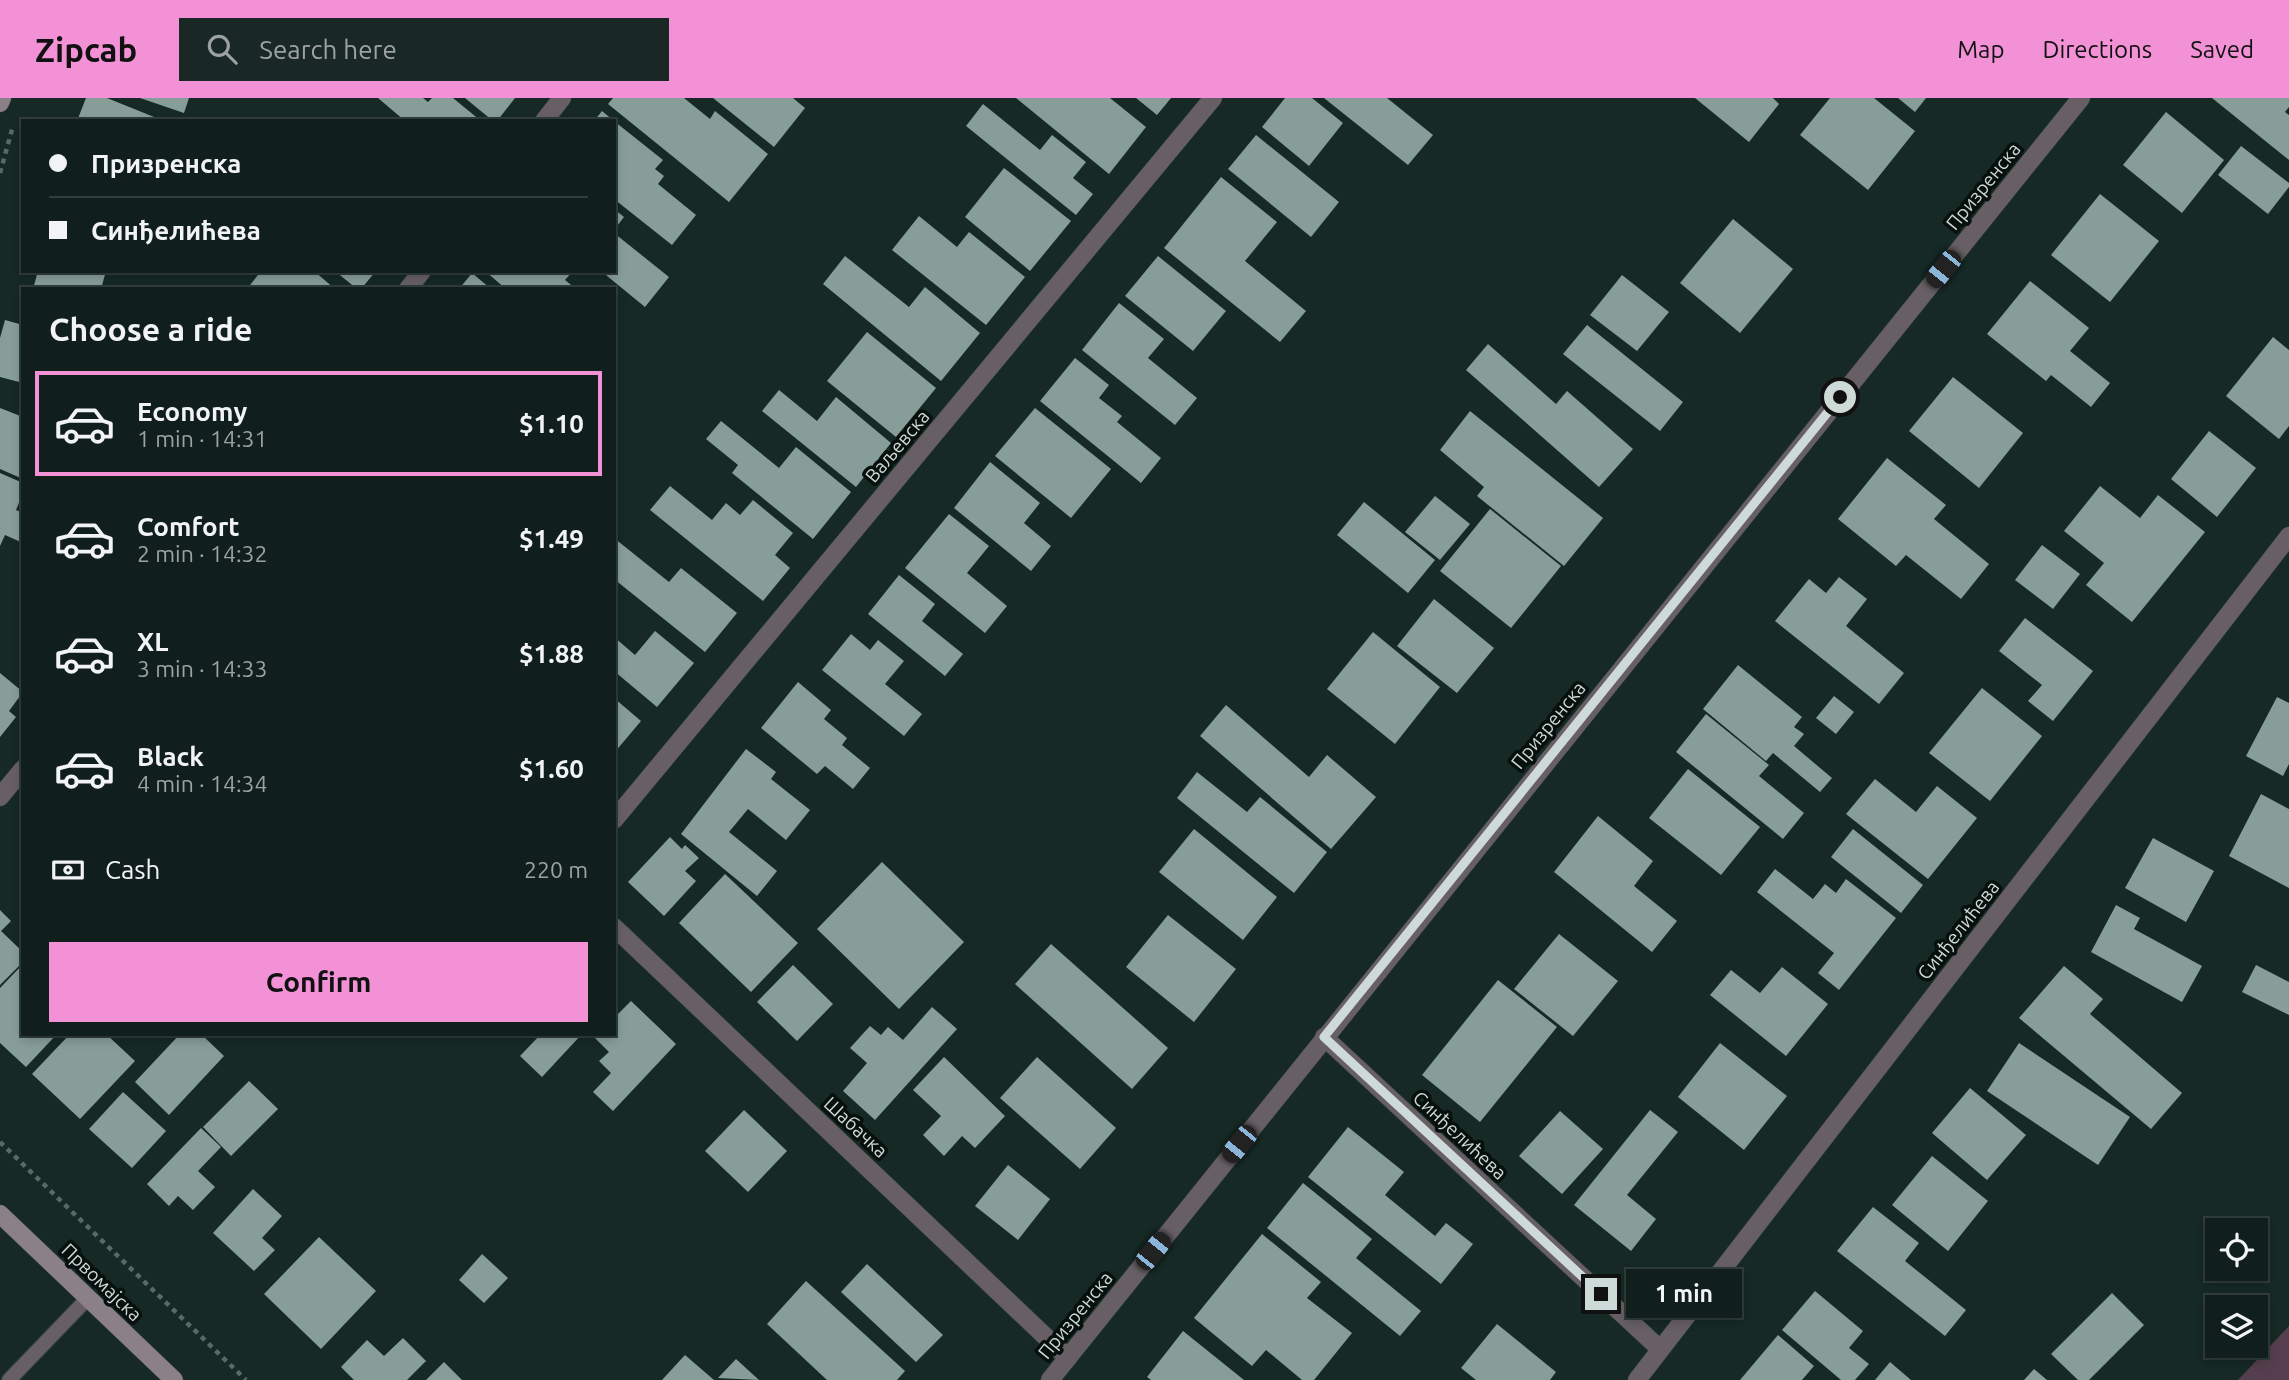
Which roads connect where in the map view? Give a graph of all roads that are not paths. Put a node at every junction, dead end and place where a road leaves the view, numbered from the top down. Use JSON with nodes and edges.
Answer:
{"nodes":[{"id":1,"x":2,"y":98,"type":"edge"},
{"id":2,"x":562,"y":98,"type":"edge"},
{"id":3,"x":1213,"y":98,"type":"edge"},
{"id":4,"x":2081,"y":98,"type":"edge"},
{"id":5,"x":0,"y":103,"type":"edge"},
{"id":6,"x":546,"y":119,"type":"edge"},
{"id":7,"x":420,"y":273,"type":"edge"},
{"id":8,"x":410,"y":287,"type":"edge"},
{"id":9,"x":2289,"y":536,"type":"edge"},
{"id":10,"x":21,"y":771,"type":"edge"},
{"id":11,"x":0,"y":797,"type":"edge"},
{"id":12,"x":616,"y":818,"type":"edge"},
{"id":13,"x":616,"y":929,"type":"edge"},
{"id":14,"x":1324,"y":1037,"type":"junction"},
{"id":15,"x":0,"y":1214,"type":"edge"},
{"id":16,"x":88,"y":1298,"type":"junction"},
{"id":17,"x":1660,"y":1349,"type":"junction"},
{"id":18,"x":1068,"y":1358,"type":"junction"},
{"id":19,"x":9,"y":1380,"type":"edge"},
{"id":20,"x":174,"y":1380,"type":"edge"},
{"id":21,"x":1050,"y":1380,"type":"edge"},
{"id":22,"x":1637,"y":1380,"type":"edge"}],
"edges":[{"from":1,"to":5,"type":"street"},
{"from":2,"to":6,"type":"street"},
{"from":3,"to":12,"type":"street","name":"Ваљевска"},
{"from":4,"to":14,"type":"street","name":"Призренска"},
{"from":7,"to":8,"type":"street"},
{"from":9,"to":17,"type":"street","name":"Синђелићева"},
{"from":10,"to":11,"type":"street"},
{"from":13,"to":18,"type":"street","name":"Шабачка"},
{"from":14,"to":17,"type":"street","name":"Синђелићева"},
{"from":14,"to":18,"type":"street","name":"Призренска"},
{"from":15,"to":16,"type":"street","name":"Првомајска"},
{"from":16,"to":19,"type":"lane"},
{"from":16,"to":20,"type":"street","name":"Првомајска"},
{"from":17,"to":22,"type":"street","name":"Синђелићева"},
{"from":18,"to":21,"type":"street","name":"Призренска"}]}
